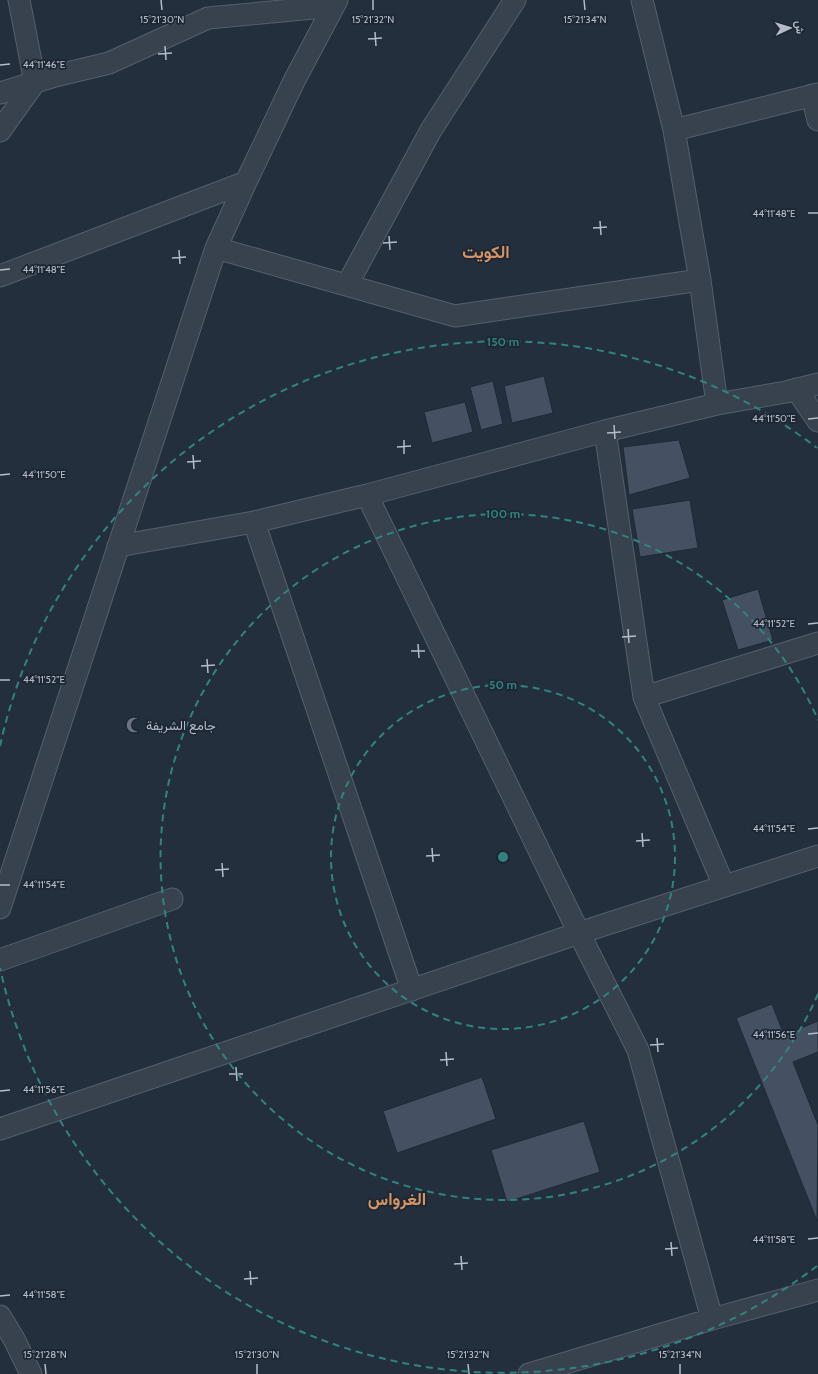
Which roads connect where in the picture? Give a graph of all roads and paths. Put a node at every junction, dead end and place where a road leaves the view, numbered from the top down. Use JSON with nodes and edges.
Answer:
{"nodes":[{"id":1,"x":19,"y":0,"type":"edge"},
{"id":2,"x":515,"y":0,"type":"edge"},
{"id":3,"x":642,"y":0,"type":"edge"},
{"id":4,"x":336,"y":3,"type":"edge"},
{"id":5,"x":208,"y":9,"type":"edge"},
{"id":6,"x":35,"y":82,"type":"junction"},
{"id":7,"x":0,"y":93,"type":"edge"},
{"id":8,"x":815,"y":94,"type":"edge"},
{"id":9,"x":818,"y":120,"type":"edge"},
{"id":10,"x":674,"y":130,"type":"junction"},
{"id":11,"x":0,"y":131,"type":"edge"},
{"id":12,"x":246,"y":182,"type":"junction"},
{"id":13,"x":216,"y":248,"type":"junction"},
{"id":14,"x":0,"y":276,"type":"edge"},
{"id":15,"x":700,"y":280,"type":"junction"},
{"id":16,"x":348,"y":285,"type":"junction"},
{"id":17,"x":818,"y":384,"type":"edge"},
{"id":18,"x":796,"y":389,"type":"junction"},
{"id":19,"x":717,"y":404,"type":"junction"},
{"id":20,"x":818,"y":421,"type":"edge"},
{"id":21,"x":605,"y":430,"type":"junction"},
{"id":22,"x":367,"y":496,"type":"junction"},
{"id":23,"x":254,"y":522,"type":"junction"},
{"id":24,"x":118,"y":546,"type":"junction"},
{"id":25,"x":818,"y":643,"type":"edge"},
{"id":26,"x":644,"y":697,"type":"junction"},
{"id":27,"x":818,"y":856,"type":"edge"},
{"id":28,"x":724,"y":886,"type":"junction"},
{"id":29,"x":172,"y":899,"type":"dead end"},
{"id":30,"x":0,"y":908,"type":"edge"},
{"id":31,"x":578,"y":933,"type":"junction"},
{"id":32,"x":0,"y":960,"type":"edge"},
{"id":33,"x":412,"y":990,"type":"junction"},
{"id":34,"x":0,"y":1129,"type":"edge"},
{"id":35,"x":818,"y":1290,"type":"edge"},
{"id":36,"x":0,"y":1316,"type":"edge"},
{"id":37,"x":712,"y":1319,"type":"junction"},
{"id":38,"x":31,"y":1374,"type":"edge"},
{"id":39,"x":529,"y":1374,"type":"edge"}],
"edges":[{"from":1,"to":6,"type":"street"},
{"from":2,"to":16,"type":"street"},
{"from":3,"to":10,"type":"street"},
{"from":4,"to":5,"type":"street"},
{"from":4,"to":12,"type":"street"},
{"from":5,"to":6,"type":"street"},
{"from":6,"to":7,"type":"street"},
{"from":6,"to":11,"type":"street"},
{"from":8,"to":9,"type":"street"},
{"from":8,"to":10,"type":"street"},
{"from":10,"to":15,"type":"street"},
{"from":12,"to":13,"type":"street"},
{"from":12,"to":14,"type":"street"},
{"from":13,"to":16,"type":"street"},
{"from":13,"to":24,"type":"street"},
{"from":15,"to":16,"type":"street"},
{"from":15,"to":19,"type":"street"},
{"from":17,"to":18,"type":"street"},
{"from":18,"to":19,"type":"street"},
{"from":18,"to":20,"type":"street"},
{"from":19,"to":21,"type":"street"},
{"from":21,"to":22,"type":"street"},
{"from":21,"to":26,"type":"street"},
{"from":22,"to":23,"type":"street"},
{"from":22,"to":31,"type":"street"},
{"from":23,"to":24,"type":"street"},
{"from":23,"to":33,"type":"street"},
{"from":24,"to":30,"type":"street"},
{"from":25,"to":26,"type":"street"},
{"from":26,"to":28,"type":"street"},
{"from":27,"to":28,"type":"street"},
{"from":28,"to":31,"type":"street"},
{"from":29,"to":32,"type":"street"},
{"from":31,"to":33,"type":"street"},
{"from":31,"to":37,"type":"street"},
{"from":33,"to":34,"type":"street"},
{"from":35,"to":37,"type":"street"},
{"from":36,"to":38,"type":"street"},
{"from":37,"to":39,"type":"street"}]}
